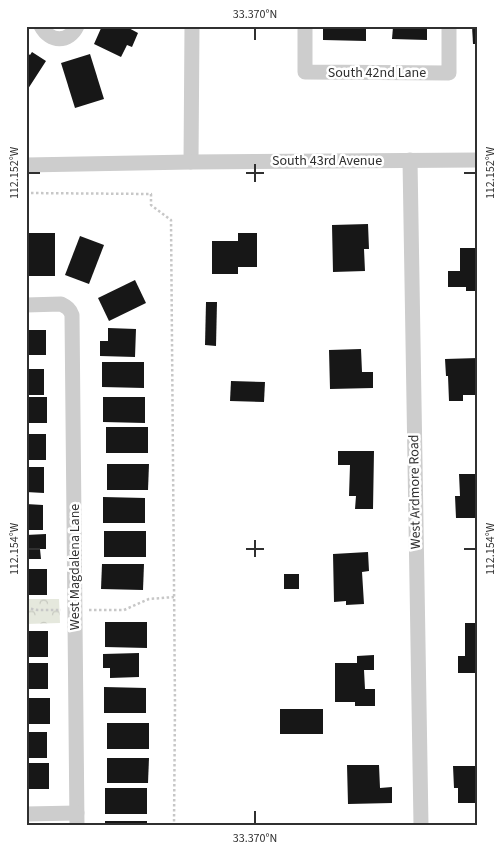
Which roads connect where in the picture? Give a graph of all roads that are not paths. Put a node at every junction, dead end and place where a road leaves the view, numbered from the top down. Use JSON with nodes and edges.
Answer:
{"nodes":[{"id":1,"x":41,"y":26,"type":"edge"},
{"id":2,"x":77,"y":26,"type":"edge"},
{"id":3,"x":192,"y":26,"type":"edge"},
{"id":4,"x":305,"y":26,"type":"edge"},
{"id":5,"x":450,"y":26,"type":"edge"},
{"id":6,"x":410,"y":160,"type":"junction"},
{"id":7,"x":478,"y":160,"type":"edge"},
{"id":8,"x":191,"y":162,"type":"junction"},
{"id":9,"x":26,"y":165,"type":"edge"},
{"id":10,"x":26,"y":304,"type":"edge"},
{"id":11,"x":26,"y":814,"type":"edge"},
{"id":12,"x":77,"y":819,"type":"edge"},
{"id":13,"x":421,"y":825,"type":"edge"}],
"edges":[{"from":1,"to":2,"type":"street"},
{"from":3,"to":8,"type":"street"},
{"from":4,"to":5,"type":"street","name":"South 42nd Lane"},
{"from":6,"to":7,"type":"street","name":"South 43rd Avenue"},
{"from":6,"to":8,"type":"street","name":"South 43rd Avenue"},
{"from":6,"to":13,"type":"street","name":"West Ardmore Road"},
{"from":8,"to":9,"type":"street","name":"South 43rd Avenue"},
{"from":10,"to":12,"type":"street","name":"West Magdalena Lane"},
{"from":11,"to":12,"type":"street"}]}
